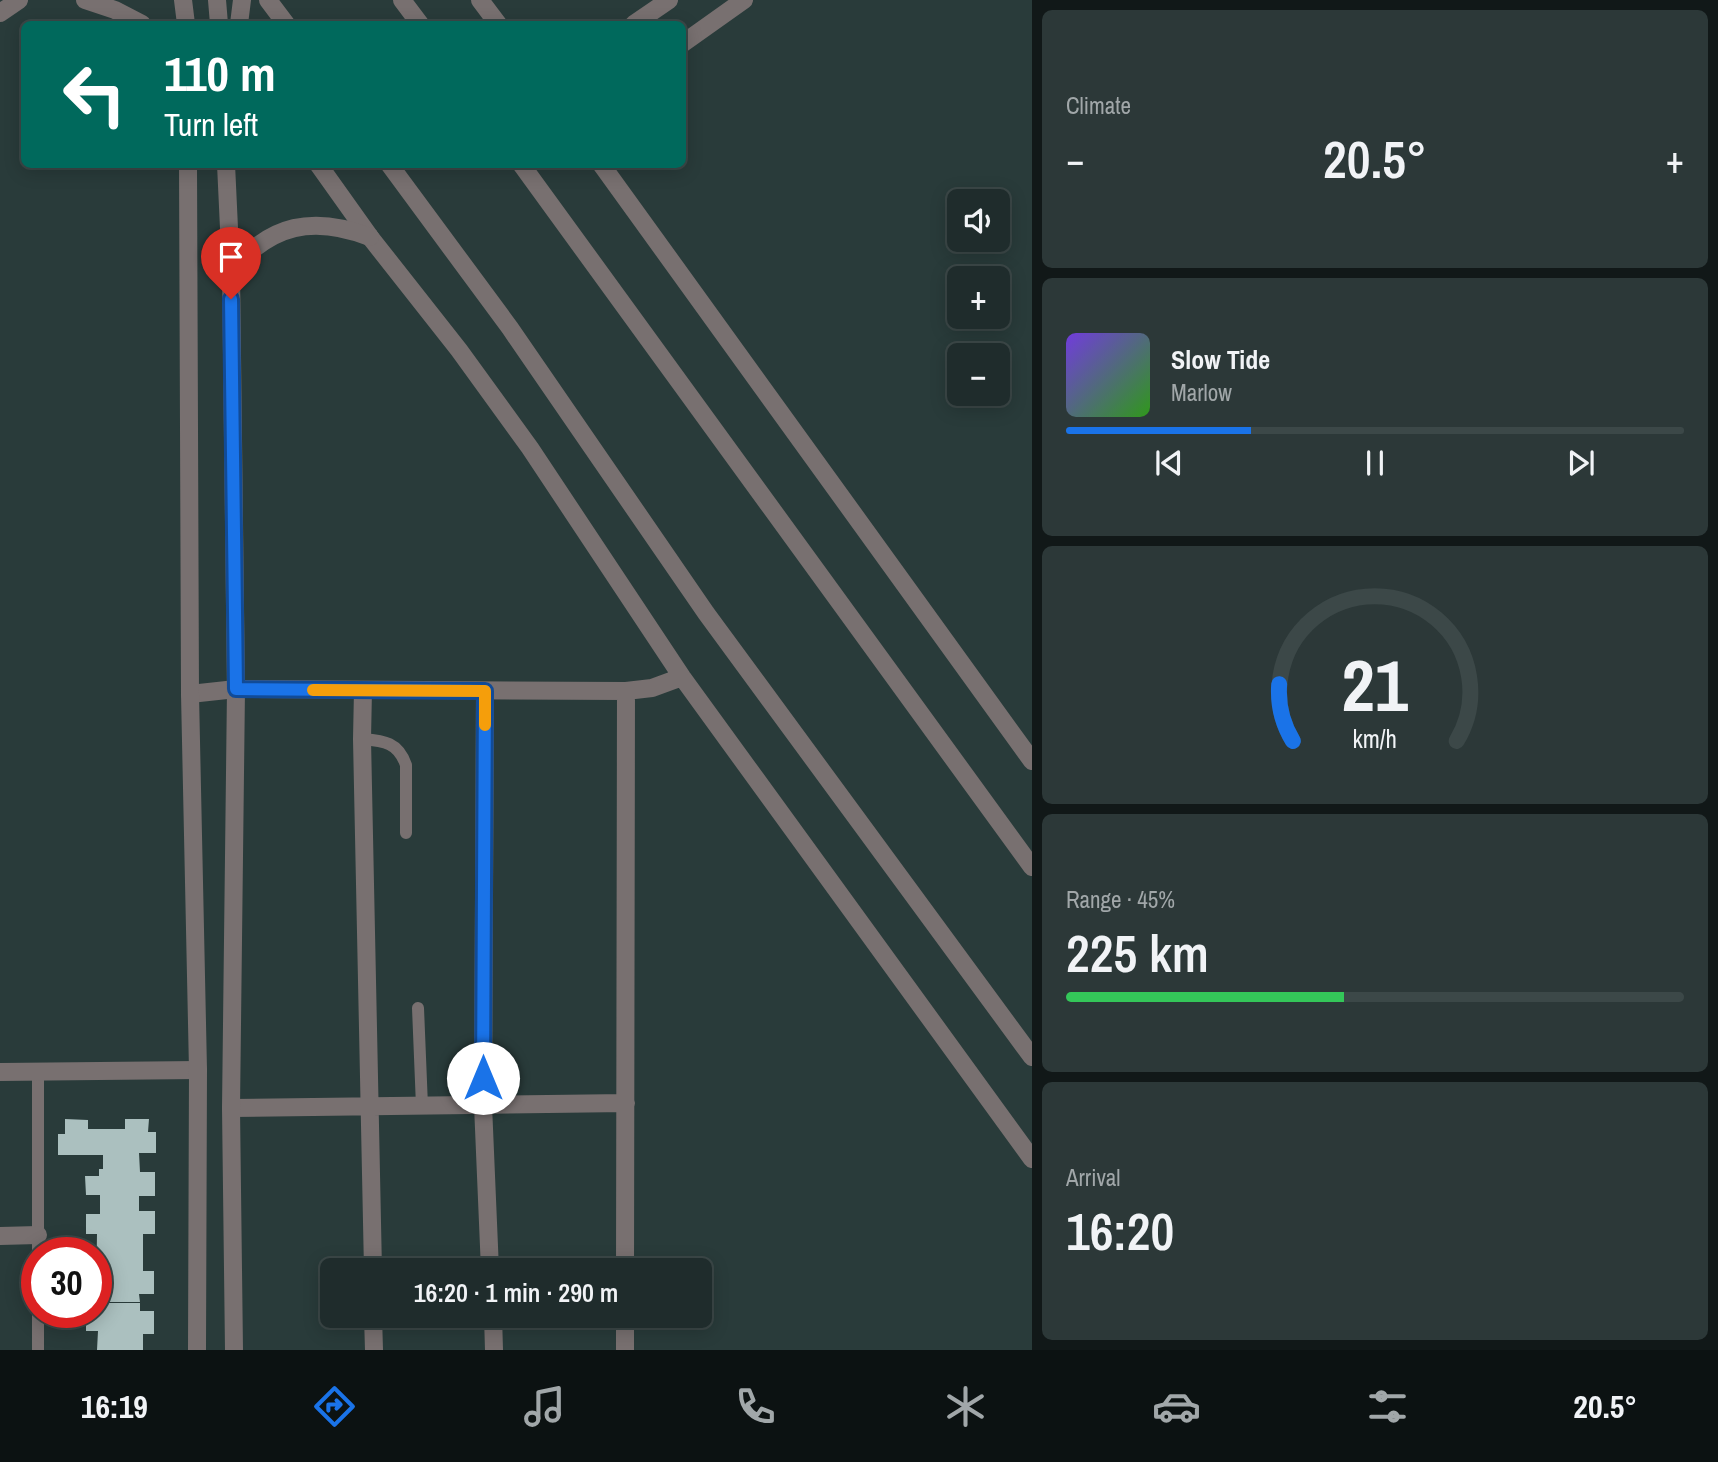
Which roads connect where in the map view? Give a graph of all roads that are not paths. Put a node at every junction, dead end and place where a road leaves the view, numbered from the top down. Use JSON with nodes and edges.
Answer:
{"nodes":[{"id":1,"x":19,"y":0,"type":"edge"},
{"id":2,"x":85,"y":0,"type":"edge"},
{"id":3,"x":183,"y":0,"type":"edge"},
{"id":4,"x":217,"y":0,"type":"edge"},
{"id":5,"x":242,"y":0,"type":"edge"},
{"id":6,"x":268,"y":0,"type":"edge"},
{"id":7,"x":402,"y":0,"type":"edge"},
{"id":8,"x":480,"y":0,"type":"edge"},
{"id":9,"x":668,"y":0,"type":"edge"},
{"id":10,"x":744,"y":0,"type":"edge"},
{"id":11,"x":0,"y":13,"type":"edge"},
{"id":12,"x":136,"y":21,"type":"edge"},
{"id":13,"x":186,"y":21,"type":"edge"},
{"id":14,"x":219,"y":21,"type":"edge"},
{"id":15,"x":239,"y":21,"type":"edge"},
{"id":16,"x":284,"y":21,"type":"edge"},
{"id":17,"x":418,"y":21,"type":"edge"},
{"id":18,"x":496,"y":21,"type":"edge"},
{"id":19,"x":638,"y":21,"type":"edge"},
{"id":20,"x":686,"y":41,"type":"edge"},
{"id":21,"x":188,"y":168,"type":"edge"},
{"id":22,"x":226,"y":168,"type":"edge"},
{"id":23,"x":321,"y":168,"type":"edge"},
{"id":24,"x":392,"y":168,"type":"edge"},
{"id":25,"x":524,"y":168,"type":"edge"},
{"id":26,"x":604,"y":168,"type":"edge"},
{"id":27,"x":370,"y":237,"type":"junction"},
{"id":28,"x":230,"y":271,"type":"junction"},
{"id":29,"x":682,"y":677,"type":"junction"},
{"id":30,"x":236,"y":689,"type":"junction"},
{"id":31,"x":363,"y":690,"type":"junction"},
{"id":32,"x":485,"y":691,"type":"junction"},
{"id":33,"x":626,"y":691,"type":"junction"},
{"id":34,"x":190,"y":694,"type":"junction"},
{"id":35,"x":362,"y":739,"type":"junction"},
{"id":36,"x":1032,"y":761,"type":"edge"},
{"id":37,"x":406,"y":833,"type":"dead end"},
{"id":38,"x":1032,"y":867,"type":"edge"},
{"id":39,"x":418,"y":1008,"type":"dead end"},
{"id":40,"x":1032,"y":1057,"type":"edge"},
{"id":41,"x":198,"y":1070,"type":"junction"},
{"id":42,"x":0,"y":1072,"type":"edge"},
{"id":43,"x":38,"y":1072,"type":"junction"},
{"id":44,"x":625,"y":1103,"type":"junction"},
{"id":45,"x":482,"y":1105,"type":"junction"},
{"id":46,"x":422,"y":1106,"type":"junction"},
{"id":47,"x":370,"y":1107,"type":"junction"},
{"id":48,"x":231,"y":1108,"type":"junction"},
{"id":49,"x":1032,"y":1159,"type":"edge"},
{"id":50,"x":0,"y":1236,"type":"edge"},
{"id":51,"x":38,"y":1237,"type":"edge"},
{"id":52,"x":21,"y":1240,"type":"edge"},
{"id":53,"x":373,"y":1258,"type":"edge"},
{"id":54,"x":489,"y":1258,"type":"edge"},
{"id":55,"x":625,"y":1258,"type":"edge"},
{"id":56,"x":38,"y":1328,"type":"edge"},
{"id":57,"x":373,"y":1328,"type":"edge"},
{"id":58,"x":493,"y":1328,"type":"edge"},
{"id":59,"x":625,"y":1328,"type":"edge"},
{"id":60,"x":38,"y":1350,"type":"edge"},
{"id":61,"x":197,"y":1350,"type":"edge"},
{"id":62,"x":234,"y":1350,"type":"edge"},
{"id":63,"x":374,"y":1350,"type":"edge"},
{"id":64,"x":494,"y":1350,"type":"edge"},
{"id":65,"x":625,"y":1350,"type":"edge"}],
"edges":[{"from":1,"to":11,"type":"street"},
{"from":2,"to":12,"type":"street"},
{"from":3,"to":13,"type":"street"},
{"from":4,"to":14,"type":"street"},
{"from":5,"to":15,"type":"street"},
{"from":6,"to":16,"type":"street"},
{"from":7,"to":17,"type":"street"},
{"from":8,"to":18,"type":"street"},
{"from":9,"to":19,"type":"street"},
{"from":10,"to":20,"type":"street"},
{"from":21,"to":34,"type":"street"},
{"from":22,"to":28,"type":"street"},
{"from":23,"to":27,"type":"street"},
{"from":24,"to":40,"type":"street"},
{"from":25,"to":38,"type":"street"},
{"from":26,"to":36,"type":"street"},
{"from":27,"to":28,"type":"street"},
{"from":27,"to":29,"type":"street"},
{"from":28,"to":30,"type":"street"},
{"from":29,"to":33,"type":"street"},
{"from":29,"to":49,"type":"street"},
{"from":30,"to":31,"type":"street"},
{"from":30,"to":34,"type":"street"},
{"from":30,"to":48,"type":"street"},
{"from":31,"to":32,"type":"street"},
{"from":31,"to":35,"type":"street"},
{"from":32,"to":33,"type":"street"},
{"from":32,"to":45,"type":"street"},
{"from":33,"to":44,"type":"street"},
{"from":34,"to":41,"type":"street"},
{"from":35,"to":37,"type":"lane"},
{"from":35,"to":47,"type":"street"},
{"from":39,"to":46,"type":"lane"},
{"from":41,"to":43,"type":"street"},
{"from":41,"to":61,"type":"street"},
{"from":42,"to":43,"type":"street"},
{"from":43,"to":51,"type":"lane"},
{"from":44,"to":45,"type":"street"},
{"from":44,"to":55,"type":"street"},
{"from":45,"to":46,"type":"street"},
{"from":45,"to":54,"type":"street"},
{"from":46,"to":47,"type":"street"},
{"from":47,"to":48,"type":"street"},
{"from":47,"to":53,"type":"street"},
{"from":48,"to":62,"type":"street"},
{"from":50,"to":52,"type":"street"},
{"from":56,"to":60,"type":"lane"},
{"from":57,"to":63,"type":"street"},
{"from":58,"to":64,"type":"street"},
{"from":59,"to":65,"type":"street"}]}
